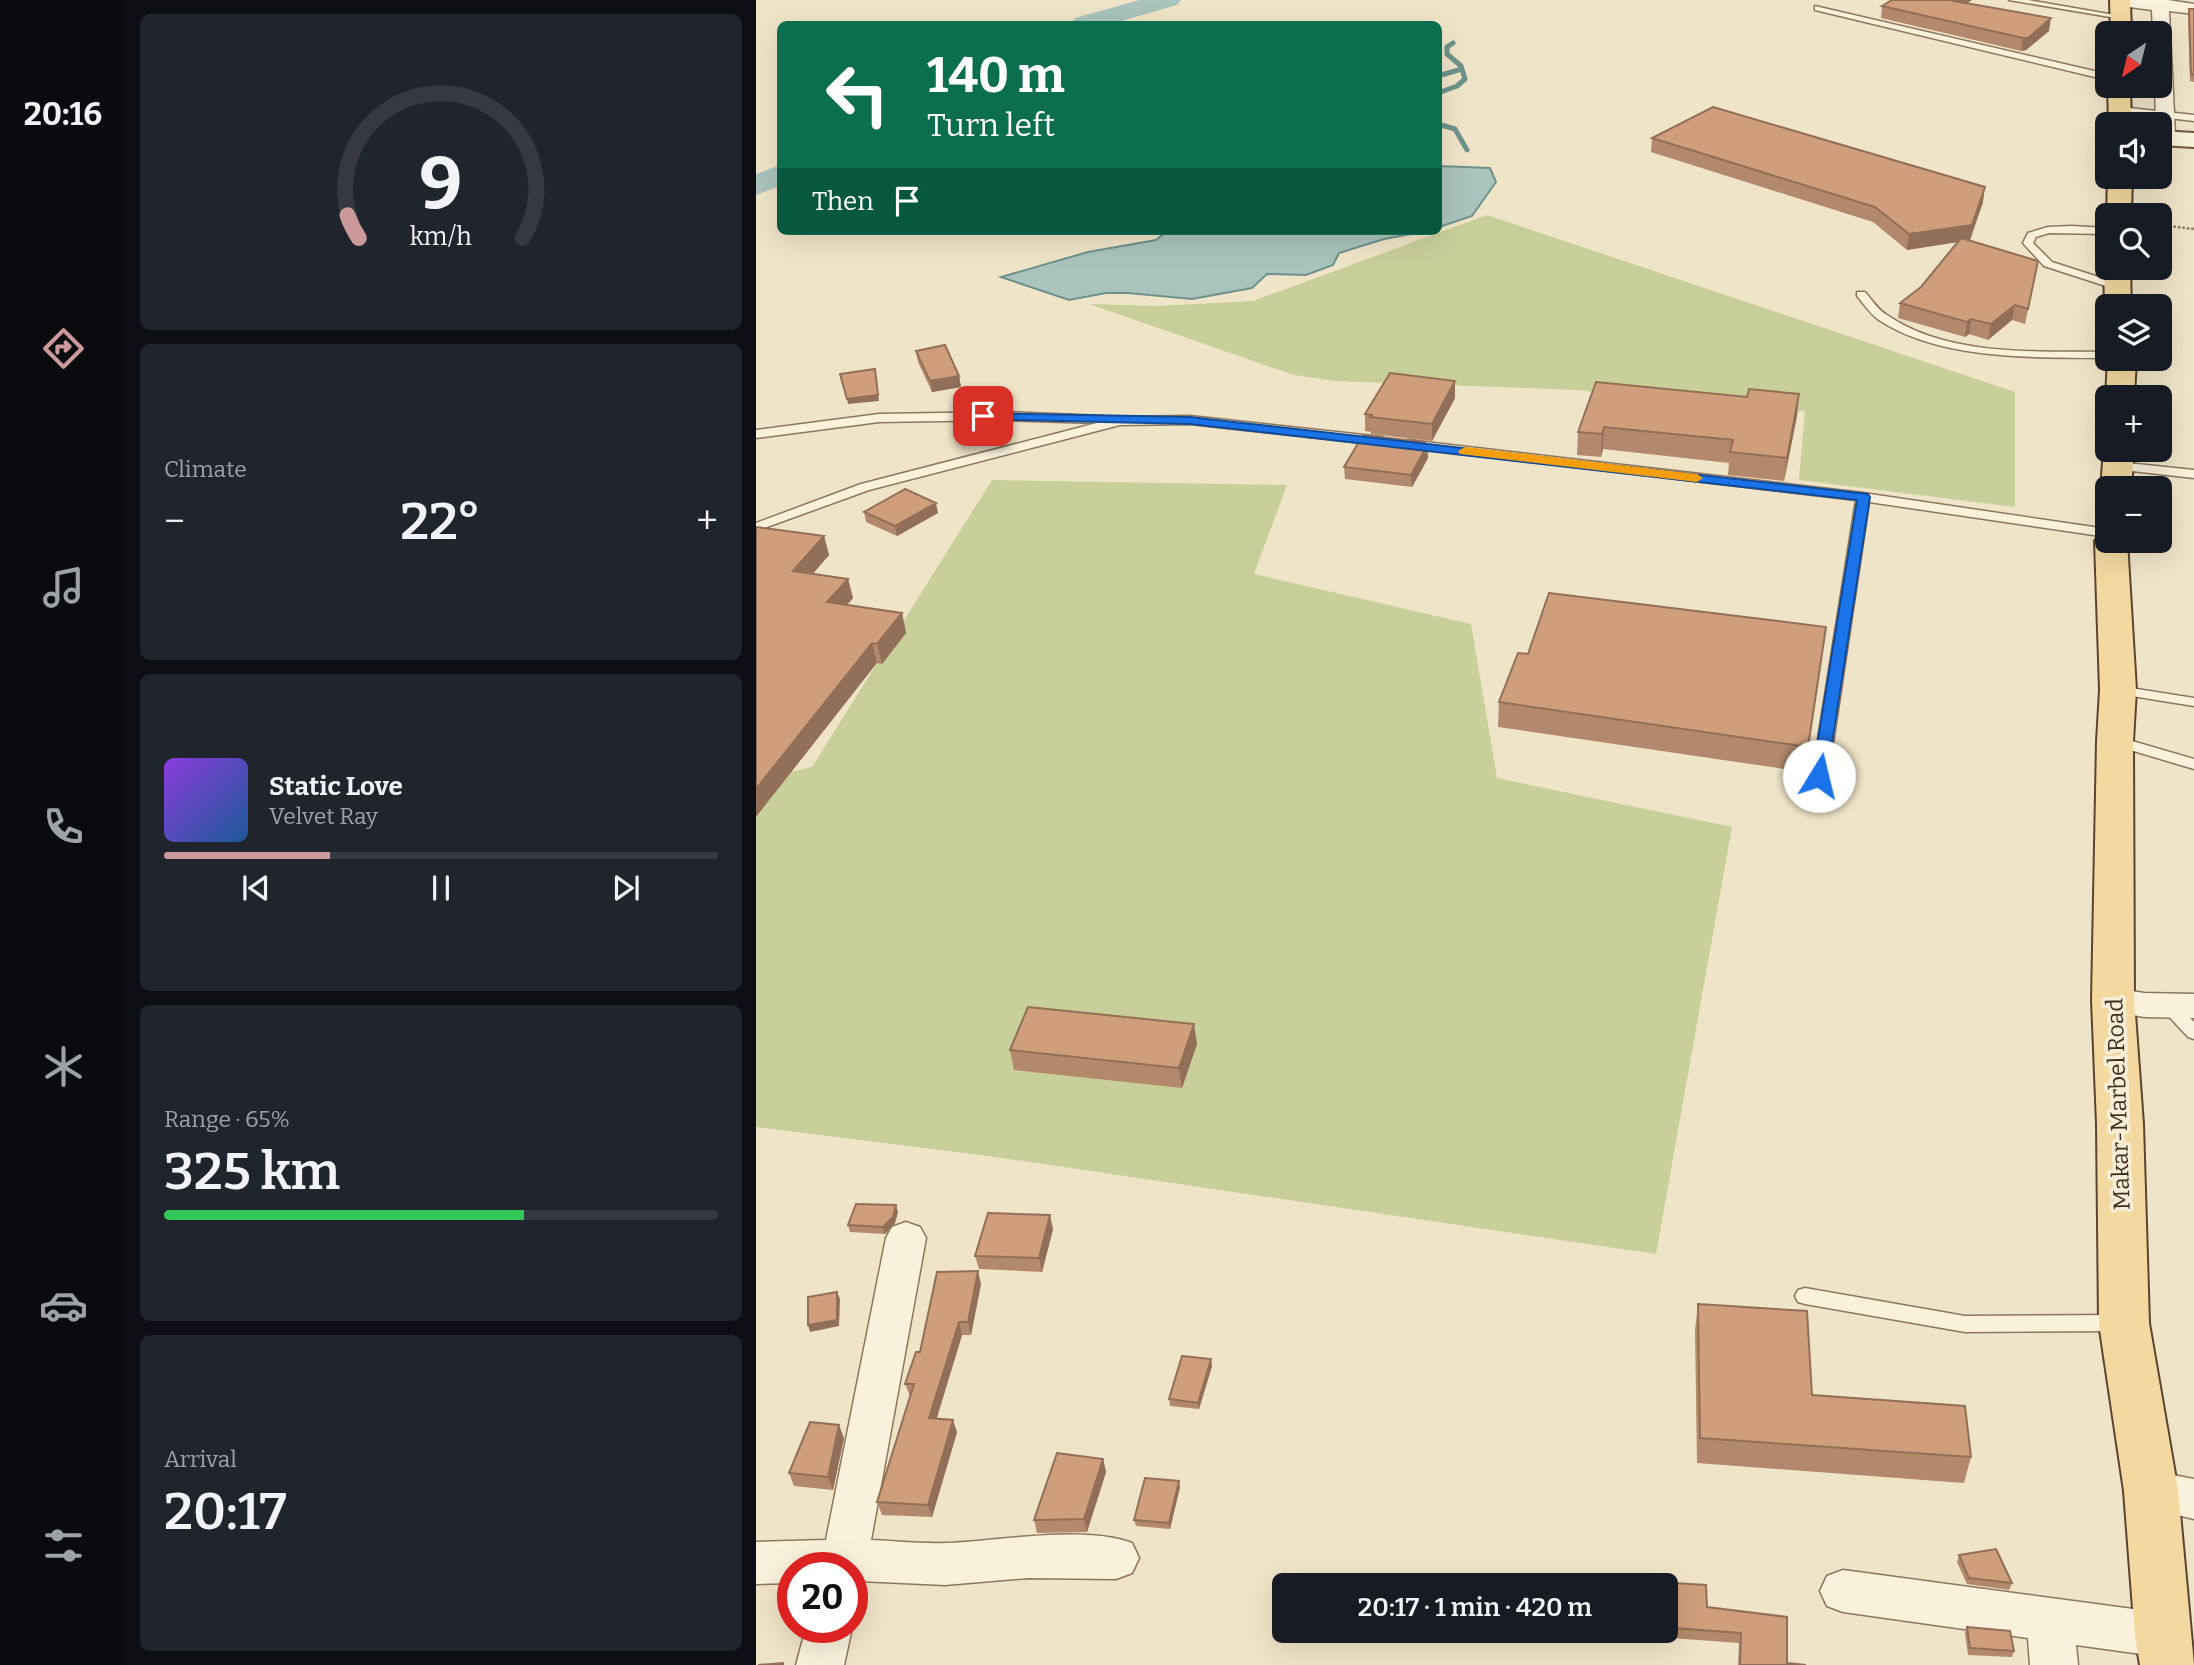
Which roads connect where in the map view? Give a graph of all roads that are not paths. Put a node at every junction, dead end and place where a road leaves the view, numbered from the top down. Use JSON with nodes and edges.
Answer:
{"nodes":[{"id":1,"x":2012,"y":0,"type":"edge"},
{"id":2,"x":2161,"y":3,"type":"edge"},
{"id":3,"x":1818,"y":8,"type":"dead end"},
{"id":4,"x":2194,"y":9,"type":"edge"},
{"id":5,"x":2121,"y":13,"type":"edge"},
{"id":6,"x":2095,"y":74,"type":"edge"},
{"id":7,"x":2165,"y":112,"type":"edge"},
{"id":8,"x":2172,"y":116,"type":"edge"},
{"id":9,"x":2194,"y":118,"type":"edge"},
{"id":10,"x":2172,"y":137,"type":"edge"},
{"id":11,"x":2194,"y":139,"type":"edge"},
{"id":12,"x":2095,"y":231,"type":"edge"},
{"id":13,"x":2095,"y":280,"type":"edge"},
{"id":14,"x":2096,"y":280,"type":"edge"},
{"id":15,"x":2117,"y":287,"type":"edge"},
{"id":16,"x":1861,"y":294,"type":"dead end"},
{"id":17,"x":2095,"y":355,"type":"edge"},
{"id":18,"x":1120,"y":421,"type":"junction"},
{"id":19,"x":756,"y":433,"type":"edge"},
{"id":20,"x":2118,"y":468,"type":"edge"},
{"id":21,"x":2194,"y":474,"type":"edge"},
{"id":22,"x":1863,"y":497,"type":"junction"},
{"id":23,"x":756,"y":527,"type":"edge"},
{"id":24,"x":2095,"y":531,"type":"edge"},
{"id":25,"x":2111,"y":553,"type":"edge"},
{"id":26,"x":2118,"y":690,"type":"junction"},
{"id":27,"x":2194,"y":702,"type":"edge"},
{"id":28,"x":2115,"y":741,"type":"junction"},
{"id":29,"x":2194,"y":764,"type":"edge"},
{"id":30,"x":1819,"y":776,"type":"dead end"},
{"id":31,"x":2113,"y":1000,"type":"junction"},
{"id":32,"x":2181,"y":1006,"type":"edge"},
{"id":33,"x":2194,"y":1032,"type":"edge"},
{"id":34,"x":906,"y":1238,"type":"dead end"},
{"id":35,"x":1805,"y":1296,"type":"dead end"},
{"id":36,"x":2124,"y":1323,"type":"junction"},
{"id":37,"x":2151,"y":1491,"type":"junction"},
{"id":38,"x":2194,"y":1499,"type":"edge"},
{"id":39,"x":846,"y":1552,"type":"edge"},
{"id":40,"x":1116,"y":1558,"type":"dead end"},
{"id":41,"x":756,"y":1563,"type":"edge"},
{"id":42,"x":777,"y":1563,"type":"edge"},
{"id":43,"x":868,"y":1564,"type":"edge"},
{"id":44,"x":1843,"y":1591,"type":"dead end"},
{"id":45,"x":2050,"y":1619,"type":"junction"},
{"id":46,"x":825,"y":1643,"type":"edge"},
{"id":47,"x":2166,"y":1650,"type":"edge"},
{"id":48,"x":820,"y":1665,"type":"edge"},
{"id":49,"x":2054,"y":1665,"type":"edge"}],
"edges":[{"from":1,"to":5,"type":"lane"},
{"from":2,"to":4,"type":"street"},
{"from":2,"to":5,"type":"street"},
{"from":2,"to":7,"type":"street"},
{"from":3,"to":6,"type":"lane"},
{"from":8,"to":9,"type":"lane"},
{"from":10,"to":11,"type":"street"},
{"from":12,"to":13,"type":"lane"},
{"from":14,"to":15,"type":"lane"},
{"from":16,"to":17,"type":"lane"},
{"from":18,"to":19,"type":"lane"},
{"from":18,"to":22,"type":"lane"},
{"from":18,"to":23,"type":"lane"},
{"from":20,"to":21,"type":"lane"},
{"from":22,"to":24,"type":"lane"},
{"from":22,"to":30,"type":"lane"},
{"from":25,"to":26,"type":"main road","name":"Makar-Marbel Road"},
{"from":26,"to":27,"type":"lane"},
{"from":26,"to":28,"type":"main road","name":"Makar-Marbel Road"},
{"from":28,"to":29,"type":"lane"},
{"from":28,"to":31,"type":"main road","name":"Makar-Marbel Road"},
{"from":31,"to":32,"type":"street"},
{"from":31,"to":36,"type":"main road","name":"Makar-Marbel Road"},
{"from":32,"to":33,"type":"lane"},
{"from":34,"to":39,"type":"street"},
{"from":35,"to":36,"type":"lane"},
{"from":36,"to":37,"type":"main road","name":"Makar-Marbel Road"},
{"from":37,"to":38,"type":"street"},
{"from":37,"to":47,"type":"main road","name":"Makar-Marbel Road"},
{"from":40,"to":43,"type":"street"},
{"from":41,"to":42,"type":"street"},
{"from":44,"to":45,"type":"street"},
{"from":45,"to":47,"type":"street"},
{"from":45,"to":49,"type":"street"},
{"from":46,"to":48,"type":"street"}]}
